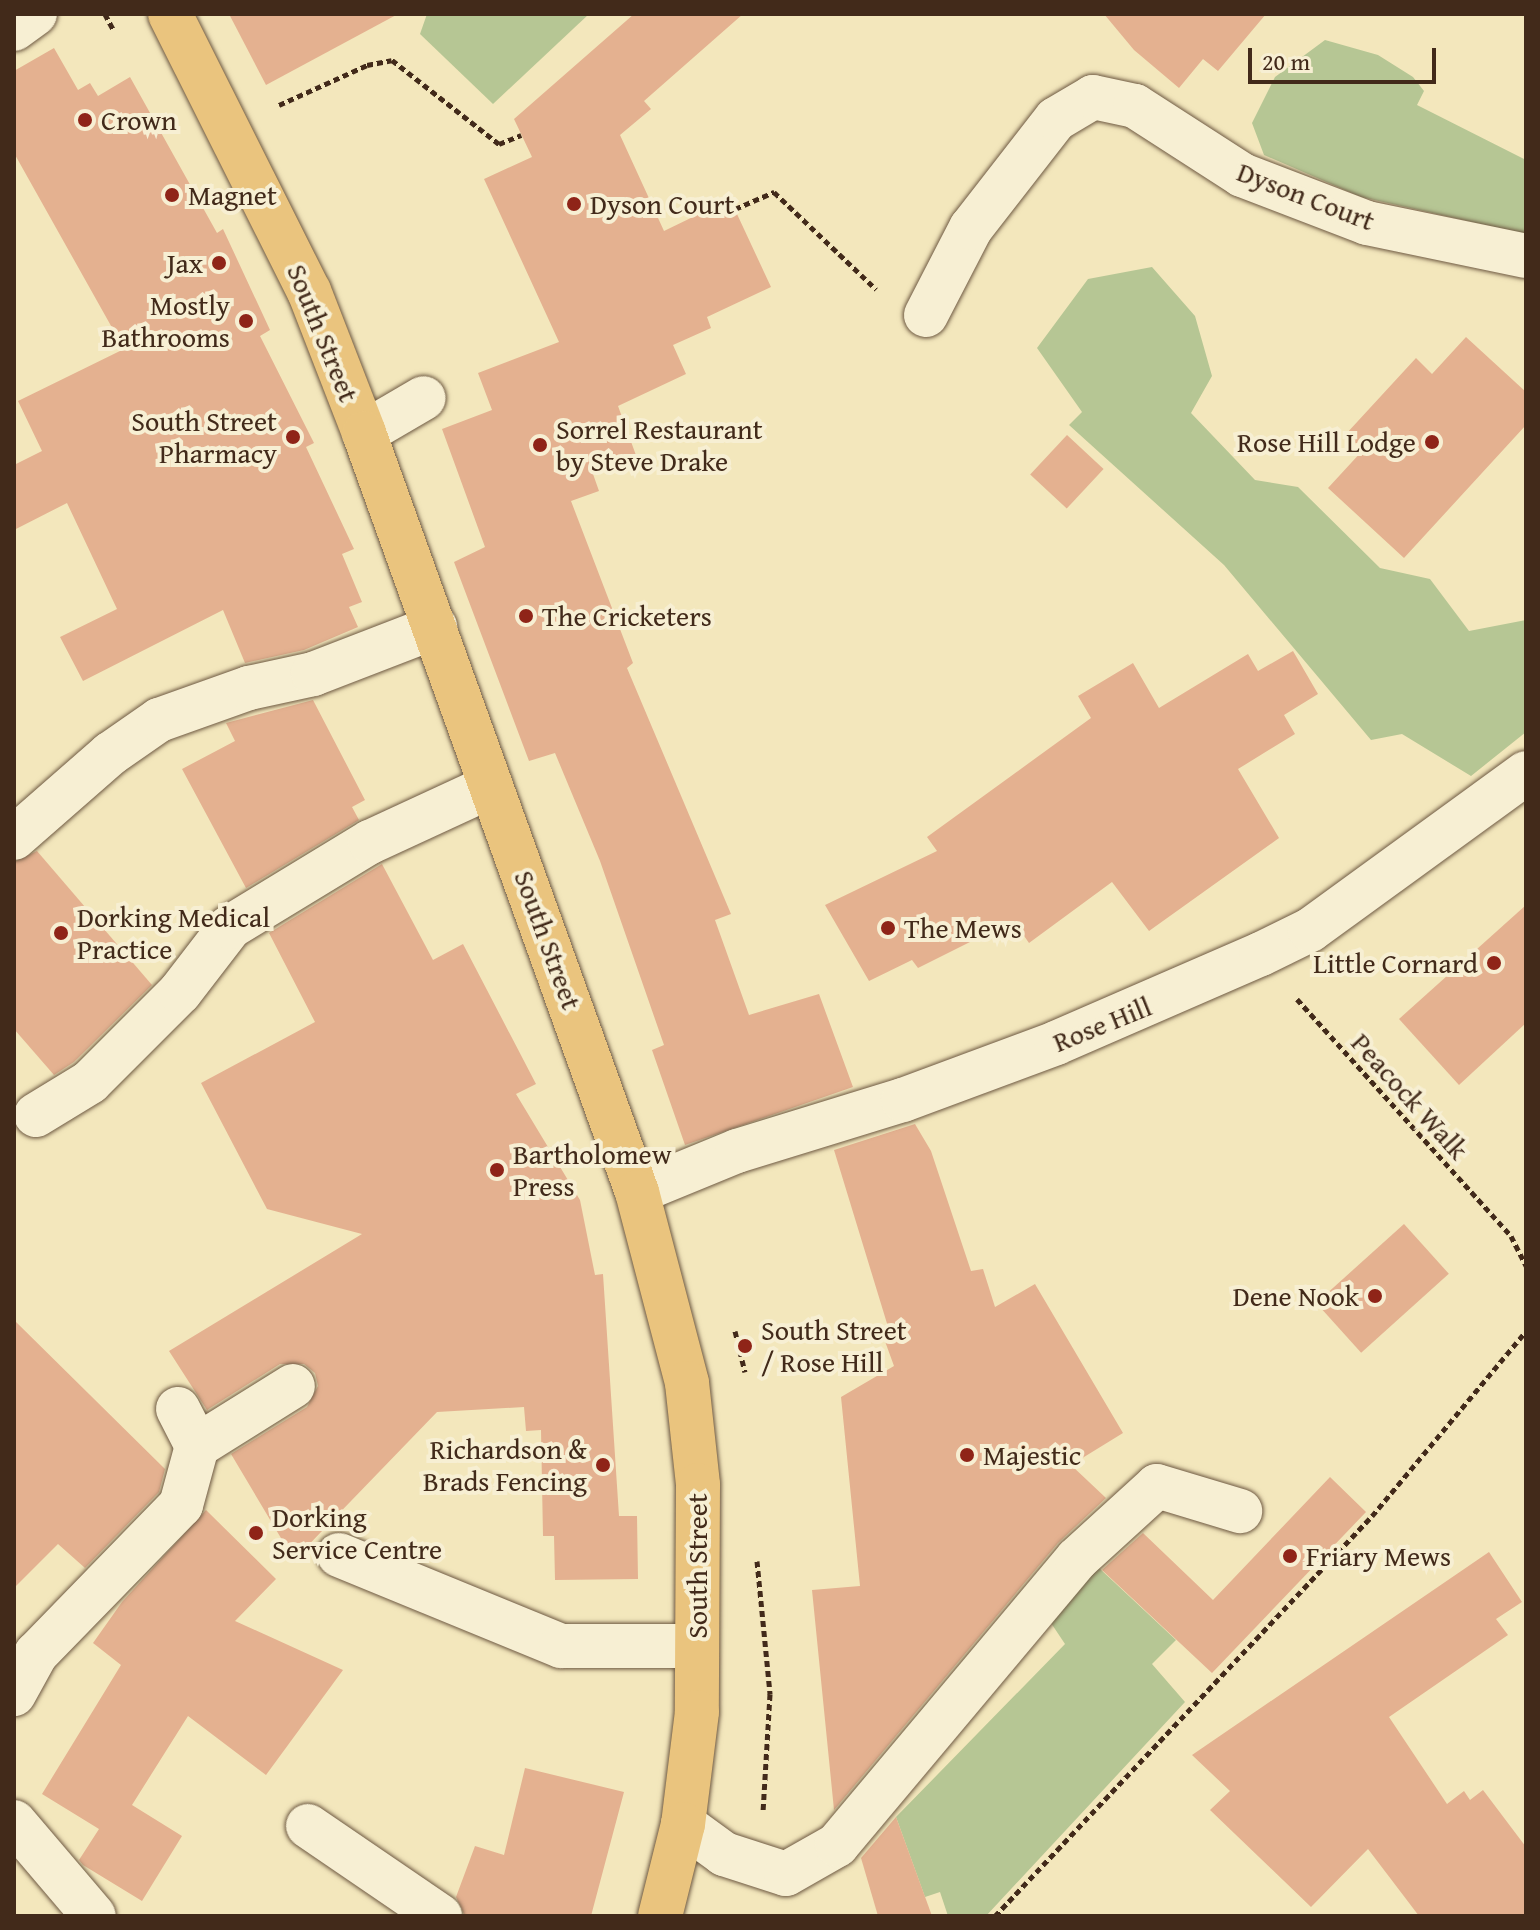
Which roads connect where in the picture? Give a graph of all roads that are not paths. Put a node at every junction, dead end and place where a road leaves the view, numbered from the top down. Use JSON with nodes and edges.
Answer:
{"nodes":[{"id":1,"x":35,"y":14,"type":"edge"},
{"id":2,"x":170,"y":14,"type":"edge"},
{"id":3,"x":14,"y":29,"type":"edge"},
{"id":4,"x":1526,"y":256,"type":"edge"},
{"id":5,"x":926,"y":315,"type":"road end"},
{"id":6,"x":424,"y":398,"type":"dead end"},
{"id":7,"x":364,"y":433,"type":"junction"},
{"id":8,"x":435,"y":627,"type":"junction"},
{"id":9,"x":1526,"y":773,"type":"edge"},
{"id":10,"x":491,"y":786,"type":"junction"},
{"id":11,"x":14,"y":838,"type":"edge"},
{"id":12,"x":36,"y":1115,"type":"dead end"},
{"id":13,"x":637,"y":1192,"type":"junction"},
{"id":14,"x":293,"y":1386,"type":"dead end"},
{"id":15,"x":1240,"y":1511,"type":"dead end"},
{"id":16,"x":339,"y":1555,"type":"dead end"},
{"id":17,"x":697,"y":1646,"type":"junction"},
{"id":18,"x":14,"y":1694,"type":"edge"},
{"id":19,"x":14,"y":1822,"type":"edge"},
{"id":20,"x":683,"y":1824,"type":"junction"},
{"id":21,"x":308,"y":1826,"type":"dead end"},
{"id":22,"x":673,"y":1871,"type":"junction"},
{"id":23,"x":94,"y":1916,"type":"edge"},
{"id":24,"x":440,"y":1916,"type":"edge"},
{"id":25,"x":660,"y":1916,"type":"edge"},
{"id":26,"x":689,"y":1916,"type":"edge"}],
"edges":[{"from":1,"to":3,"type":"street"},
{"from":2,"to":7,"type":"main road","name":"South Street"},
{"from":4,"to":5,"type":"street","name":"Dyson Court"},
{"from":6,"to":7,"type":"street"},
{"from":7,"to":8,"type":"main road","name":"South Street"},
{"from":8,"to":10,"type":"main road","name":"South Street"},
{"from":8,"to":11,"type":"street"},
{"from":9,"to":13,"type":"street","name":"Rose Hill"},
{"from":10,"to":12,"type":"street"},
{"from":10,"to":13,"type":"main road","name":"South Street"},
{"from":13,"to":17,"type":"main road","name":"South Street"},
{"from":14,"to":18,"type":"street"},
{"from":15,"to":20,"type":"street"},
{"from":16,"to":17,"type":"street"},
{"from":17,"to":20,"type":"main road","name":"South Street"},
{"from":19,"to":23,"type":"street"},
{"from":20,"to":22,"type":"main road","name":"South Street"},
{"from":21,"to":24,"type":"street"},
{"from":22,"to":25,"type":"main road","name":"South Street"},
{"from":22,"to":26,"type":"main road"}]}
